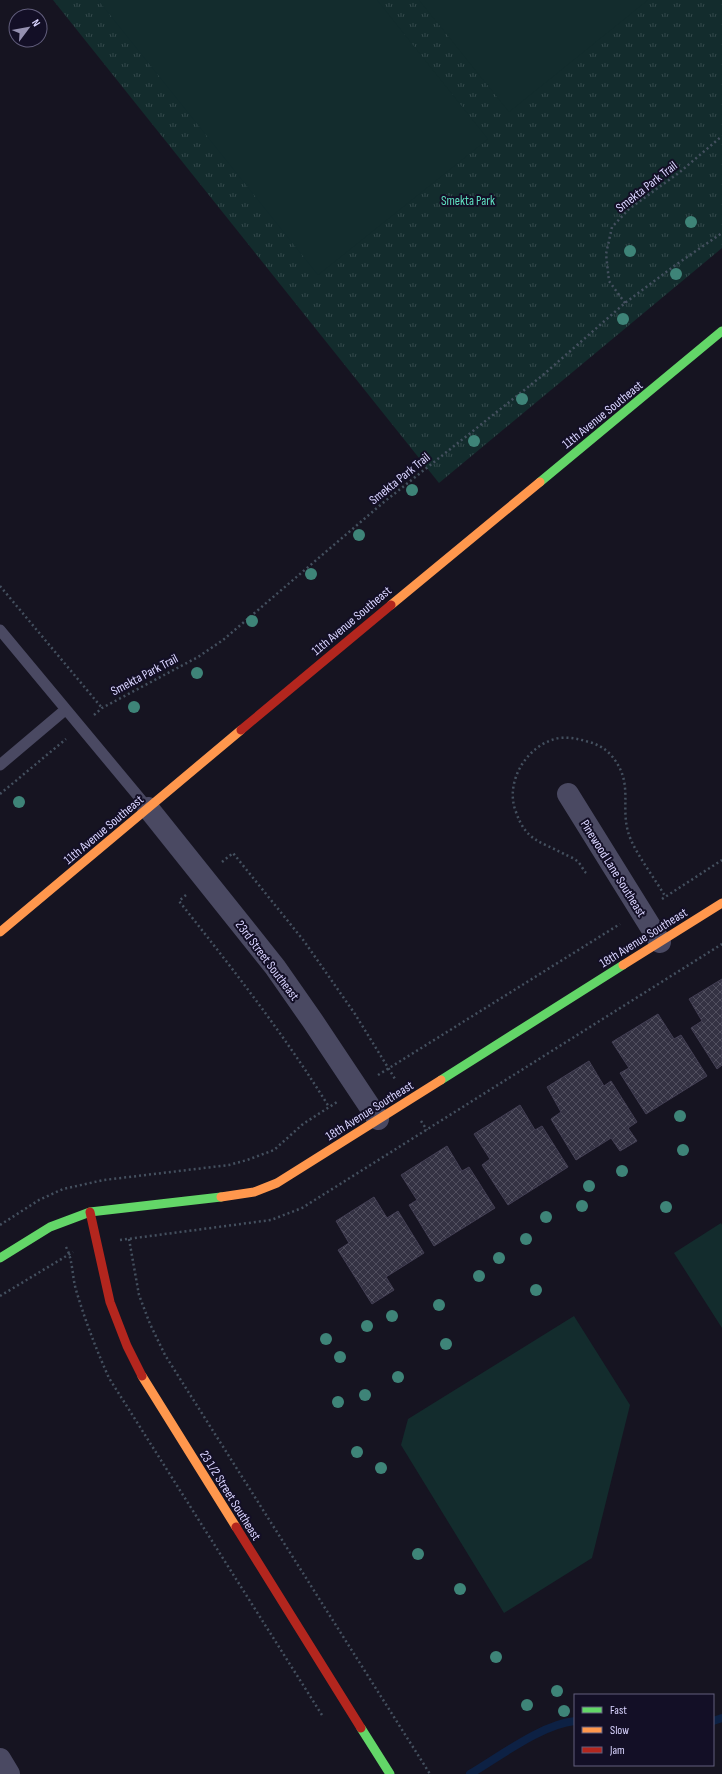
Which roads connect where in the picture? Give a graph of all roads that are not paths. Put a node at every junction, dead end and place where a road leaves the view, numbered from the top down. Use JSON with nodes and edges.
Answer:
{"nodes":[{"id":1,"x":721,"y":334,"type":"edge"},
{"id":2,"x":0,"y":630,"type":"edge"},
{"id":3,"x":65,"y":710,"type":"junction"},
{"id":4,"x":0,"y":765,"type":"edge"},
{"id":5,"x":568,"y":794,"type":"dead end"},
{"id":6,"x":148,"y":808,"type":"junction"},
{"id":7,"x":722,"y":903,"type":"edge"},
{"id":8,"x":0,"y":932,"type":"edge"},
{"id":9,"x":660,"y":942,"type":"junction"},
{"id":10,"x":378,"y":1119,"type":"junction"},
{"id":11,"x":90,"y":1212,"type":"junction"},
{"id":12,"x":0,"y":1258,"type":"edge"},
{"id":13,"x":0,"y":1759,"type":"edge"},
{"id":14,"x":10,"y":1774,"type":"edge"},
{"id":15,"x":390,"y":1774,"type":"edge"}],
"edges":[{"from":1,"to":6,"type":"street","name":"11th Avenue Southeast"},
{"from":2,"to":3,"type":"lane"},
{"from":3,"to":4,"type":"lane"},
{"from":3,"to":6,"type":"lane"},
{"from":5,"to":9,"type":"street","name":"Pinewood Lane Southeast"},
{"from":6,"to":8,"type":"street","name":"11th Avenue Southeast"},
{"from":6,"to":10,"type":"street","name":"23rd Street Southeast"},
{"from":7,"to":9,"type":"street","name":"18th Avenue Southeast"},
{"from":9,"to":10,"type":"street","name":"18th Avenue Southeast"},
{"from":10,"to":11,"type":"street","name":"18th Avenue Southeast"},
{"from":11,"to":12,"type":"street","name":"18th Avenue Southeast"},
{"from":11,"to":15,"type":"street","name":"23 1/2 Street Southeast"},
{"from":13,"to":14,"type":"street"}]}
